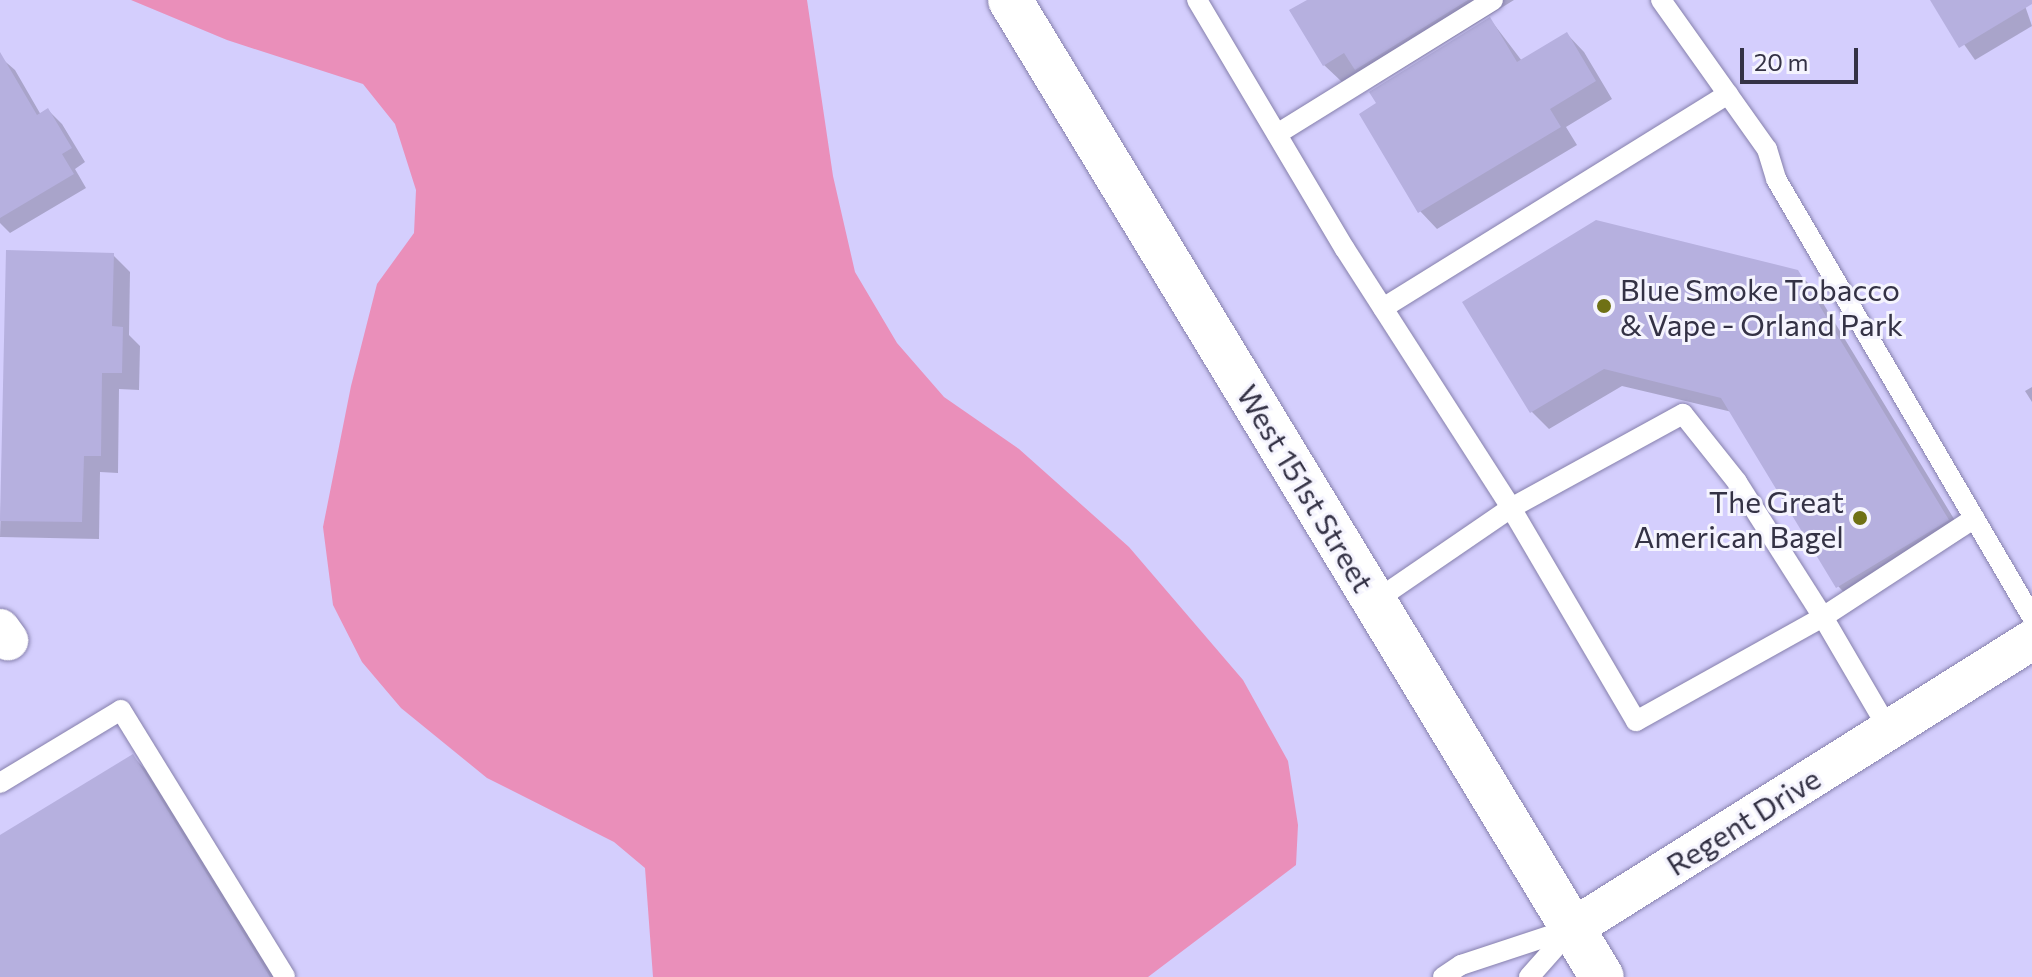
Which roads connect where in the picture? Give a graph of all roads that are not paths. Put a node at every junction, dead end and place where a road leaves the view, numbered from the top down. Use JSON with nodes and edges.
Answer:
{"nodes":[{"id":1,"x":1010,"y":0,"type":"edge"},
{"id":2,"x":1493,"y":0,"type":"edge"},
{"id":3,"x":1661,"y":0,"type":"edge"},
{"id":4,"x":1200,"y":1,"type":"edge"},
{"id":5,"x":1728,"y":94,"type":"junction"},
{"id":6,"x":1277,"y":134,"type":"junction"},
{"id":7,"x":1383,"y":308,"type":"junction"},
{"id":8,"x":1511,"y":508,"type":"junction"},
{"id":9,"x":1975,"y":518,"type":"junction"},
{"id":10,"x":1375,"y":601,"type":"junction"},
{"id":11,"x":1823,"y":617,"type":"junction"},
{"id":12,"x":2032,"y":617,"type":"edge"},
{"id":13,"x":2032,"y":640,"type":"edge"},
{"id":14,"x":1889,"y":730,"type":"junction"},
{"id":15,"x":0,"y":783,"type":"edge"},
{"id":16,"x":1573,"y":928,"type":"junction"},
{"id":17,"x":285,"y":977,"type":"edge"},
{"id":18,"x":1443,"y":977,"type":"edge"},
{"id":19,"x":1529,"y":977,"type":"edge"},
{"id":20,"x":1602,"y":977,"type":"edge"}],
"edges":[{"from":1,"to":10,"type":"street","name":"West 151st Street"},
{"from":2,"to":6,"type":"lane"},
{"from":3,"to":5,"type":"lane"},
{"from":4,"to":6,"type":"lane"},
{"from":5,"to":7,"type":"lane"},
{"from":5,"to":9,"type":"lane"},
{"from":6,"to":7,"type":"lane"},
{"from":7,"to":8,"type":"lane"},
{"from":8,"to":10,"type":"lane"},
{"from":8,"to":11,"type":"lane"},
{"from":8,"to":11,"type":"lane"},
{"from":9,"to":11,"type":"lane"},
{"from":9,"to":12,"type":"lane"},
{"from":10,"to":16,"type":"street","name":"West 151st Street"},
{"from":11,"to":14,"type":"lane"},
{"from":13,"to":14,"type":"street","name":"Regent Drive"},
{"from":14,"to":16,"type":"street","name":"Regent Drive"},
{"from":15,"to":17,"type":"lane"},
{"from":16,"to":18,"type":"lane","name":"Regent Drive"},
{"from":16,"to":19,"type":"lane"},
{"from":16,"to":20,"type":"street","name":"West 151st Street"}]}
